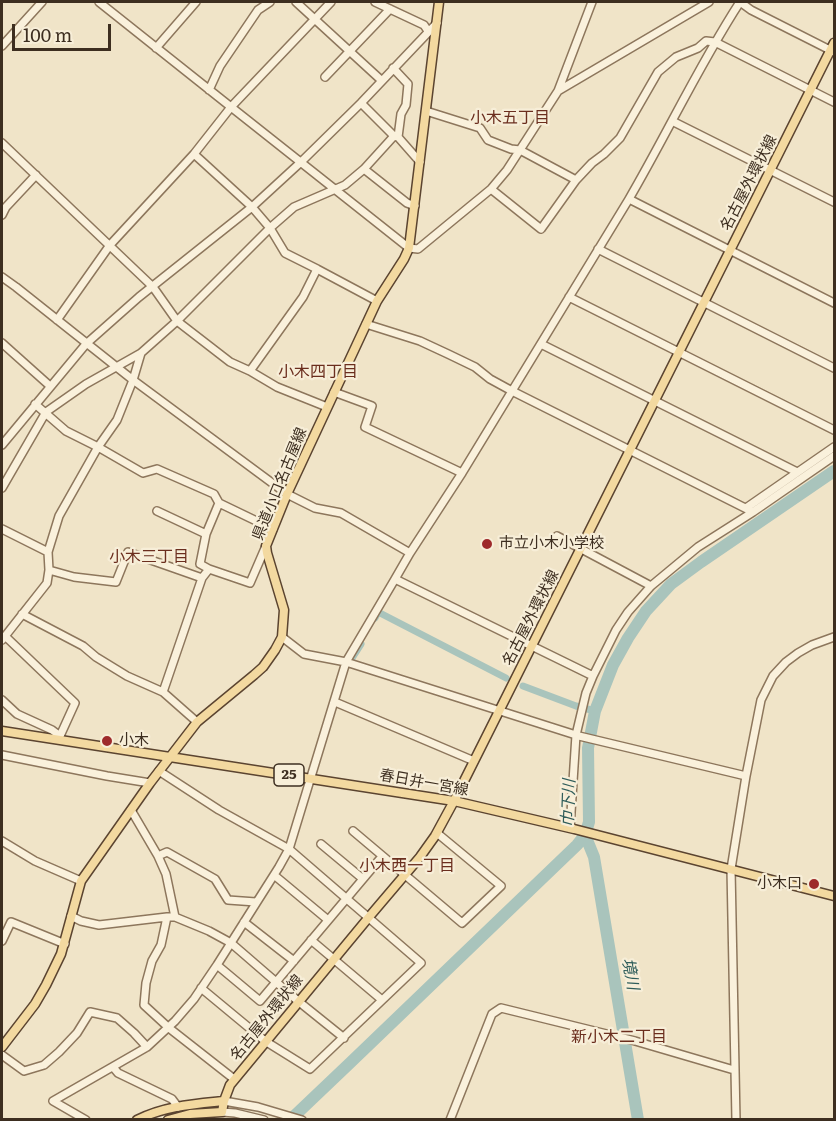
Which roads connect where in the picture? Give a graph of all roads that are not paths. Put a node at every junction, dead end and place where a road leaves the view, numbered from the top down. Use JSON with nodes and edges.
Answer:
{"nodes":[{"id":1,"x":42,"y":2,"type":"edge"},
{"id":2,"x":99,"y":2,"type":"edge"},
{"id":3,"x":196,"y":2,"type":"edge"},
{"id":4,"x":270,"y":2,"type":"edge"},
{"id":5,"x":296,"y":2,"type":"edge"},
{"id":6,"x":331,"y":2,"type":"edge"},
{"id":7,"x":375,"y":2,"type":"edge"},
{"id":8,"x":440,"y":2,"type":"edge"},
{"id":9,"x":591,"y":2,"type":"edge"},
{"id":10,"x":708,"y":2,"type":"edge"},
{"id":11,"x":740,"y":2,"type":"edge"},
{"id":12,"x":390,"y":9,"type":"junction"},
{"id":13,"x":315,"y":20,"type":"junction"},
{"id":14,"x":437,"y":22,"type":"junction"},
{"id":15,"x":428,"y":31,"type":"junction"},
{"id":16,"x":715,"y":42,"type":"junction"},
{"id":17,"x":2,"y":46,"type":"edge"},
{"id":18,"x":156,"y":48,"type":"junction"},
{"id":19,"x":833,"y":48,"type":"edge"},
{"id":20,"x":350,"y":51,"type":"junction"},
{"id":21,"x":393,"y":68,"type":"junction"},
{"id":22,"x":326,"y":77,"type":"dead end"},
{"id":23,"x":381,"y":80,"type":"junction"},
{"id":24,"x":208,"y":90,"type":"junction"},
{"id":25,"x":811,"y":90,"type":"junction"},
{"id":26,"x":558,"y":91,"type":"junction"},
{"id":27,"x":834,"y":102,"type":"edge"},
{"id":28,"x":361,"y":103,"type":"junction"},
{"id":29,"x":231,"y":107,"type":"junction"},
{"id":30,"x":426,"y":111,"type":"junction"},
{"id":31,"x":672,"y":121,"type":"junction"},
{"id":32,"x":396,"y":137,"type":"junction"},
{"id":33,"x":2,"y":143,"type":"edge"},
{"id":34,"x":519,"y":150,"type":"junction"},
{"id":35,"x":194,"y":154,"type":"junction"},
{"id":36,"x":301,"y":162,"type":"junction"},
{"id":37,"x":420,"y":162,"type":"junction"},
{"id":38,"x":364,"y":169,"type":"junction"},
{"id":39,"x":771,"y":170,"type":"junction"},
{"id":40,"x":36,"y":175,"type":"junction"},
{"id":41,"x":576,"y":180,"type":"junction"},
{"id":42,"x":336,"y":189,"type":"junction"},
{"id":43,"x":491,"y":189,"type":"junction"},
{"id":44,"x":629,"y":200,"type":"junction"},
{"id":45,"x":834,"y":202,"type":"edge"},
{"id":46,"x":415,"y":206,"type":"junction"},
{"id":47,"x":252,"y":207,"type":"junction"},
{"id":48,"x":2,"y":215,"type":"edge"},
{"id":49,"x":270,"y":228,"type":"junction"},
{"id":50,"x":110,"y":245,"type":"junction"},
{"id":51,"x":410,"y":248,"type":"junction"},
{"id":52,"x":598,"y":249,"type":"junction"},
{"id":53,"x":730,"y":251,"type":"junction"},
{"id":54,"x":317,"y":269,"type":"junction"},
{"id":55,"x":2,"y":277,"type":"edge"},
{"id":56,"x":153,"y":287,"type":"junction"},
{"id":57,"x":569,"y":297,"type":"junction"},
{"id":58,"x":377,"y":301,"type":"junction"},
{"id":59,"x":704,"y":303,"type":"junction"},
{"id":60,"x":834,"y":303,"type":"edge"},
{"id":61,"x":57,"y":320,"type":"junction"},
{"id":62,"x":177,"y":321,"type":"junction"},
{"id":63,"x":366,"y":324,"type":"junction"},
{"id":64,"x":2,"y":343,"type":"edge"},
{"id":65,"x":86,"y":344,"type":"junction"},
{"id":66,"x":541,"y":344,"type":"junction"},
{"id":67,"x":679,"y":352,"type":"junction"},
{"id":68,"x":141,"y":353,"type":"junction"},
{"id":69,"x":116,"y":367,"type":"junction"},
{"id":70,"x":834,"y":368,"type":"edge"},
{"id":71,"x":250,"y":371,"type":"junction"},
{"id":72,"x":132,"y":380,"type":"junction"},
{"id":73,"x":51,"y":386,"type":"junction"},
{"id":74,"x":512,"y":391,"type":"junction"},
{"id":75,"x":334,"y":392,"type":"junction"},
{"id":76,"x":655,"y":400,"type":"junction"},
{"id":77,"x":35,"y":404,"type":"junction"},
{"id":78,"x":327,"y":407,"type":"junction"},
{"id":79,"x":46,"y":412,"type":"junction"},
{"id":80,"x":834,"y":430,"type":"edge"},
{"id":81,"x":5,"y":435,"type":"edge"},
{"id":82,"x":2,"y":445,"type":"edge"},
{"id":83,"x":98,"y":447,"type":"junction"},
{"id":84,"x":834,"y":447,"type":"edge"},
{"id":85,"x":630,"y":450,"type":"junction"},
{"id":86,"x":834,"y":456,"type":"edge"},
{"id":87,"x":797,"y":472,"type":"junction"},
{"id":88,"x":462,"y":473,"type":"junction"},
{"id":89,"x":2,"y":488,"type":"edge"},
{"id":90,"x":287,"y":494,"type":"junction"},
{"id":91,"x":219,"y":503,"type":"junction"},
{"id":92,"x":749,"y":510,"type":"junction"},
{"id":93,"x":157,"y":511,"type":"dead end"},
{"id":94,"x":2,"y":529,"type":"edge"},
{"id":95,"x":273,"y":530,"type":"junction"},
{"id":96,"x":206,"y":534,"type":"junction"},
{"id":97,"x":557,"y":536,"type":"dead end"},
{"id":98,"x":266,"y":546,"type":"junction"},
{"id":99,"x":582,"y":548,"type":"junction"},
{"id":100,"x":48,"y":552,"type":"junction"},
{"id":101,"x":410,"y":553,"type":"junction"},
{"id":102,"x":209,"y":569,"type":"junction"},
{"id":103,"x":49,"y":570,"type":"junction"},
{"id":104,"x":202,"y":578,"type":"junction"},
{"id":105,"x":395,"y":579,"type":"junction"},
{"id":106,"x":651,"y":586,"type":"junction"},
{"id":107,"x":21,"y":614,"type":"junction"},
{"id":108,"x":282,"y":637,"type":"junction"},
{"id":109,"x":834,"y":637,"type":"edge"},
{"id":110,"x":3,"y":638,"type":"edge"},
{"id":111,"x":531,"y":646,"type":"junction"},
{"id":112,"x":346,"y":662,"type":"junction"},
{"id":113,"x":592,"y":676,"type":"junction"},
{"id":114,"x":163,"y":692,"type":"junction"},
{"id":115,"x":2,"y":700,"type":"edge"},
{"id":116,"x":335,"y":702,"type":"junction"},
{"id":117,"x":499,"y":711,"type":"junction"},
{"id":118,"x":197,"y":722,"type":"junction"},
{"id":119,"x":2,"y":731,"type":"edge"},
{"id":120,"x":578,"y":736,"type":"junction"},
{"id":121,"x":60,"y":738,"type":"junction"},
{"id":122,"x":2,"y":755,"type":"edge"},
{"id":123,"x":170,"y":757,"type":"junction"},
{"id":124,"x":474,"y":761,"type":"junction"},
{"id":125,"x":159,"y":771,"type":"junction"},
{"id":126,"x":746,"y":776,"type":"junction"},
{"id":127,"x":311,"y":779,"type":"junction"},
{"id":128,"x":150,"y":783,"type":"junction"},
{"id":129,"x":454,"y":801,"type":"junction"},
{"id":130,"x":131,"y":810,"type":"junction"},
{"id":131,"x":572,"y":829,"type":"junction"},
{"id":132,"x":353,"y":831,"type":"dead end"},
{"id":133,"x":437,"y":832,"type":"junction"},
{"id":134,"x":2,"y":841,"type":"edge"},
{"id":135,"x":321,"y":844,"type":"dead end"},
{"id":136,"x":289,"y":849,"type":"junction"},
{"id":137,"x":158,"y":856,"type":"junction"},
{"id":138,"x":379,"y":860,"type":"dead end"},
{"id":139,"x":731,"y":869,"type":"junction"},
{"id":140,"x":274,"y":875,"type":"junction"},
{"id":141,"x":405,"y":875,"type":"junction"},
{"id":142,"x":363,"y":879,"type":"junction"},
{"id":143,"x":81,"y":881,"type":"junction"},
{"id":144,"x":834,"y":896,"type":"edge"},
{"id":145,"x":347,"y":898,"type":"junction"},
{"id":146,"x":256,"y":902,"type":"junction"},
{"id":147,"x":71,"y":916,"type":"junction"},
{"id":148,"x":171,"y":917,"type":"junction"},
{"id":149,"x":369,"y":917,"type":"junction"},
{"id":150,"x":244,"y":921,"type":"junction"},
{"id":151,"x":328,"y":921,"type":"junction"},
{"id":152,"x":311,"y":940,"type":"junction"},
{"id":153,"x":2,"y":941,"type":"edge"},
{"id":154,"x":231,"y":943,"type":"junction"},
{"id":155,"x":65,"y":944,"type":"junction"},
{"id":156,"x":334,"y":958,"type":"junction"},
{"id":157,"x":294,"y":961,"type":"junction"},
{"id":158,"x":217,"y":965,"type":"junction"},
{"id":159,"x":276,"y":982,"type":"junction"},
{"id":160,"x":201,"y":988,"type":"junction"},
{"id":161,"x":382,"y":1000,"type":"junction"},
{"id":162,"x":298,"y":1001,"type":"junction"},
{"id":163,"x":169,"y":1028,"type":"junction"},
{"id":164,"x":344,"y":1038,"type":"junction"},
{"id":165,"x":265,"y":1041,"type":"junction"},
{"id":166,"x":2,"y":1047,"type":"edge"},
{"id":167,"x":147,"y":1047,"type":"junction"},
{"id":168,"x":2,"y":1055,"type":"edge"},
{"id":169,"x":113,"y":1066,"type":"junction"},
{"id":170,"x":734,"y":1070,"type":"junction"},
{"id":171,"x":234,"y":1079,"type":"junction"},
{"id":172,"x":224,"y":1101,"type":"junction"},
{"id":173,"x":178,"y":1107,"type":"junction"},
{"id":174,"x":222,"y":1112,"type":"junction"},
{"id":175,"x":86,"y":1119,"type":"edge"},
{"id":176,"x":138,"y":1119,"type":"edge"},
{"id":177,"x":168,"y":1119,"type":"edge"},
{"id":178,"x":264,"y":1119,"type":"edge"},
{"id":179,"x":302,"y":1119,"type":"edge"},
{"id":180,"x":450,"y":1119,"type":"edge"},
{"id":181,"x":736,"y":1119,"type":"edge"}],
"edges":[{"from":1,"to":17,"type":"street"},
{"from":2,"to":18,"type":"street"},
{"from":3,"to":18,"type":"street"},
{"from":4,"to":24,"type":"street"},
{"from":5,"to":13,"type":"street"},
{"from":6,"to":13,"type":"street"},
{"from":7,"to":12,"type":"street"},
{"from":8,"to":14,"type":"main road","name":"県道小口名古屋線"},
{"from":9,"to":26,"type":"street"},
{"from":10,"to":26,"type":"street"},
{"from":11,"to":16,"type":"street"},
{"from":11,"to":19,"type":"street"},
{"from":12,"to":15,"type":"street"},
{"from":12,"to":20,"type":"street"},
{"from":13,"to":20,"type":"street"},
{"from":13,"to":29,"type":"street"},
{"from":14,"to":15,"type":"street"},
{"from":14,"to":30,"type":"main road","name":"県道小口名古屋線"},
{"from":15,"to":21,"type":"street"},
{"from":16,"to":25,"type":"street"},
{"from":16,"to":31,"type":"street"},
{"from":16,"to":41,"type":"street"},
{"from":18,"to":24,"type":"street"},
{"from":19,"to":25,"type":"main road","name":"名古屋外環状線"},
{"from":20,"to":22,"type":"street"},
{"from":20,"to":23,"type":"street"},
{"from":21,"to":23,"type":"street"},
{"from":21,"to":32,"type":"street"},
{"from":23,"to":28,"type":"street"},
{"from":24,"to":29,"type":"street"},
{"from":25,"to":27,"type":"street"},
{"from":25,"to":39,"type":"main road","name":"名古屋外環状線"},
{"from":26,"to":34,"type":"street"},
{"from":28,"to":32,"type":"street"},
{"from":28,"to":36,"type":"street"},
{"from":29,"to":35,"type":"street"},
{"from":29,"to":36,"type":"street"},
{"from":30,"to":34,"type":"street"},
{"from":30,"to":37,"type":"main road","name":"県道小口名古屋線"},
{"from":31,"to":39,"type":"street"},
{"from":31,"to":44,"type":"street"},
{"from":32,"to":37,"type":"street"},
{"from":32,"to":38,"type":"street"},
{"from":33,"to":40,"type":"street"},
{"from":34,"to":41,"type":"street"},
{"from":34,"to":43,"type":"street"},
{"from":35,"to":47,"type":"street"},
{"from":35,"to":50,"type":"street"},
{"from":36,"to":42,"type":"street"},
{"from":36,"to":47,"type":"street"},
{"from":37,"to":46,"type":"main road","name":"県道小口名古屋線"},
{"from":38,"to":42,"type":"street"},
{"from":38,"to":46,"type":"street"},
{"from":39,"to":45,"type":"street"},
{"from":39,"to":53,"type":"main road","name":"名古屋外環状線"},
{"from":40,"to":48,"type":"street"},
{"from":40,"to":50,"type":"street"},
{"from":41,"to":43,"type":"street"},
{"from":42,"to":49,"type":"street"},
{"from":42,"to":51,"type":"street"},
{"from":43,"to":51,"type":"street"},
{"from":44,"to":52,"type":"street"},
{"from":44,"to":53,"type":"street"},
{"from":46,"to":51,"type":"main road","name":"県道小口名古屋線"},
{"from":47,"to":49,"type":"street"},
{"from":47,"to":56,"type":"street"},
{"from":49,"to":54,"type":"street"},
{"from":49,"to":62,"type":"street"},
{"from":50,"to":56,"type":"street"},
{"from":50,"to":61,"type":"street"},
{"from":51,"to":58,"type":"main road","name":"県道小口名古屋線"},
{"from":52,"to":57,"type":"street"},
{"from":52,"to":59,"type":"street"},
{"from":53,"to":59,"type":"main road","name":"名古屋外環状線"},
{"from":53,"to":60,"type":"street"},
{"from":54,"to":58,"type":"street"},
{"from":54,"to":71,"type":"street"},
{"from":55,"to":61,"type":"street"},
{"from":56,"to":62,"type":"street"},
{"from":56,"to":65,"type":"street"},
{"from":57,"to":66,"type":"street"},
{"from":57,"to":67,"type":"street"},
{"from":58,"to":63,"type":"main road","name":"県道小口名古屋線"},
{"from":59,"to":67,"type":"main road","name":"名古屋外環状線"},
{"from":59,"to":70,"type":"street"},
{"from":61,"to":65,"type":"street"},
{"from":62,"to":68,"type":"street"},
{"from":62,"to":71,"type":"street"},
{"from":63,"to":74,"type":"street"},
{"from":63,"to":75,"type":"main road","name":"県道小口名古屋線"},
{"from":64,"to":73,"type":"street"},
{"from":65,"to":69,"type":"street"},
{"from":65,"to":73,"type":"street"},
{"from":66,"to":74,"type":"street"},
{"from":66,"to":76,"type":"street"},
{"from":67,"to":76,"type":"main road","name":"名古屋外環状線"},
{"from":67,"to":80,"type":"street"},
{"from":68,"to":69,"type":"street"},
{"from":68,"to":72,"type":"street"},
{"from":69,"to":72,"type":"street"},
{"from":69,"to":79,"type":"street"},
{"from":71,"to":78,"type":"street"},
{"from":72,"to":83,"type":"street"},
{"from":72,"to":90,"type":"street"},
{"from":73,"to":77,"type":"street"},
{"from":74,"to":85,"type":"street"},
{"from":74,"to":88,"type":"street"},
{"from":75,"to":78,"type":"main road","name":"県道小口名古屋線"},
{"from":75,"to":88,"type":"street"},
{"from":76,"to":85,"type":"main road","name":"名古屋外環状線"},
{"from":76,"to":87,"type":"street"},
{"from":77,"to":79,"type":"street"},
{"from":77,"to":81,"type":"street"},
{"from":78,"to":90,"type":"main road","name":"県道小口名古屋線"},
{"from":79,"to":83,"type":"street"},
{"from":79,"to":89,"type":"street"},
{"from":81,"to":82,"type":"street"},
{"from":83,"to":91,"type":"street"},
{"from":83,"to":100,"type":"street"},
{"from":84,"to":87,"type":"street"},
{"from":85,"to":92,"type":"street"},
{"from":85,"to":99,"type":"main road","name":"名古屋外環状線"},
{"from":86,"to":92,"type":"street"},
{"from":87,"to":92,"type":"street"},
{"from":88,"to":101,"type":"street"},
{"from":90,"to":95,"type":"main road","name":"県道小口名古屋線"},
{"from":90,"to":101,"type":"street"},
{"from":91,"to":95,"type":"street"},
{"from":91,"to":96,"type":"street"},
{"from":92,"to":106,"type":"street"},
{"from":93,"to":96,"type":"street"},
{"from":94,"to":100,"type":"street"},
{"from":95,"to":98,"type":"main road","name":"県道小口名古屋線"},
{"from":96,"to":102,"type":"street"},
{"from":97,"to":99,"type":"street"},
{"from":98,"to":102,"type":"street"},
{"from":98,"to":108,"type":"main road","name":"県道小口名古屋線"},
{"from":99,"to":106,"type":"street"},
{"from":99,"to":111,"type":"main road","name":"名古屋外環状線"},
{"from":100,"to":103,"type":"street"},
{"from":101,"to":105,"type":"street"},
{"from":102,"to":104,"type":"street"},
{"from":103,"to":104,"type":"street"},
{"from":103,"to":107,"type":"street"},
{"from":104,"to":114,"type":"street"},
{"from":105,"to":111,"type":"street"},
{"from":105,"to":112,"type":"street"},
{"from":106,"to":113,"type":"street"},
{"from":107,"to":110,"type":"street"},
{"from":107,"to":114,"type":"street"},
{"from":108,"to":112,"type":"street"},
{"from":108,"to":118,"type":"main road","name":"県道小口名古屋線"},
{"from":109,"to":126,"type":"street"},
{"from":110,"to":121,"type":"street"},
{"from":111,"to":113,"type":"street"},
{"from":111,"to":117,"type":"main road","name":"名古屋外環状線"},
{"from":112,"to":116,"type":"street"},
{"from":112,"to":117,"type":"street"},
{"from":113,"to":120,"type":"street"},
{"from":114,"to":118,"type":"street"},
{"from":115,"to":121,"type":"street"},
{"from":116,"to":124,"type":"street"},
{"from":116,"to":127,"type":"street"},
{"from":117,"to":120,"type":"street"},
{"from":117,"to":124,"type":"main road","name":"名古屋外環状線"},
{"from":118,"to":123,"type":"main road","name":"県道小口名古屋線"},
{"from":119,"to":121,"type":"main road","name":"春日井一宮線","number":"25"},
{"from":120,"to":126,"type":"street"},
{"from":120,"to":131,"type":"street"},
{"from":121,"to":123,"type":"main road","name":"春日井一宮線","number":"25"},
{"from":122,"to":128,"type":"street"},
{"from":123,"to":125,"type":"main road","name":"県道小口名古屋線"},
{"from":123,"to":127,"type":"main road","name":"春日井一宮線","number":"25"},
{"from":124,"to":129,"type":"main road","name":"名古屋外環状線"},
{"from":125,"to":128,"type":"main road","name":"県道小口名古屋線"},
{"from":125,"to":136,"type":"street"},
{"from":126,"to":139,"type":"street"},
{"from":127,"to":129,"type":"main road","name":"春日井一宮線","number":"25"},
{"from":127,"to":136,"type":"street"},
{"from":128,"to":130,"type":"main road","name":"県道小口名古屋線"},
{"from":129,"to":131,"type":"main road","name":"春日井一宮線","number":"25"},
{"from":129,"to":133,"type":"main road","name":"名古屋外環状線"},
{"from":130,"to":137,"type":"street"},
{"from":130,"to":143,"type":"main road","name":"県道小口名古屋線"},
{"from":131,"to":139,"type":"main road","name":"春日井一宮線","number":"25"},
{"from":132,"to":141,"type":"street"},
{"from":133,"to":141,"type":"main road","name":"名古屋外環状線"},
{"from":133,"to":141,"type":"street"},
{"from":134,"to":143,"type":"street"},
{"from":135,"to":142,"type":"street"},
{"from":136,"to":140,"type":"street"},
{"from":136,"to":145,"type":"street"},
{"from":137,"to":146,"type":"street"},
{"from":137,"to":148,"type":"street"},
{"from":138,"to":142,"type":"street"},
{"from":139,"to":144,"type":"main road","name":"春日井一宮線","number":"25"},
{"from":139,"to":170,"type":"street"},
{"from":140,"to":146,"type":"street"},
{"from":140,"to":151,"type":"street"},
{"from":141,"to":149,"type":"main road","name":"名古屋外環状線"},
{"from":142,"to":145,"type":"street"},
{"from":143,"to":147,"type":"main road","name":"県道小口名古屋線"},
{"from":145,"to":149,"type":"street"},
{"from":145,"to":151,"type":"street"},
{"from":146,"to":150,"type":"street"},
{"from":147,"to":148,"type":"street"},
{"from":147,"to":155,"type":"main road","name":"県道小口名古屋線"},
{"from":148,"to":154,"type":"street"},
{"from":148,"to":163,"type":"street"},
{"from":149,"to":156,"type":"main road","name":"名古屋外環状線"},
{"from":149,"to":161,"type":"street"},
{"from":150,"to":154,"type":"street"},
{"from":150,"to":157,"type":"street"},
{"from":151,"to":152,"type":"street"},
{"from":152,"to":156,"type":"street"},
{"from":152,"to":157,"type":"street"},
{"from":153,"to":155,"type":"street"},
{"from":154,"to":158,"type":"street"},
{"from":154,"to":159,"type":"street"},
{"from":155,"to":166,"type":"main road","name":"県道小口名古屋線"},
{"from":156,"to":161,"type":"street"},
{"from":156,"to":162,"type":"main road","name":"名古屋外環状線"},
{"from":157,"to":159,"type":"street"},
{"from":158,"to":159,"type":"street"},
{"from":158,"to":160,"type":"street"},
{"from":159,"to":162,"type":"street"},
{"from":160,"to":163,"type":"street"},
{"from":160,"to":165,"type":"street"},
{"from":161,"to":164,"type":"street"},
{"from":162,"to":164,"type":"street"},
{"from":162,"to":165,"type":"main road","name":"名古屋外環状線"},
{"from":163,"to":167,"type":"street"},
{"from":163,"to":171,"type":"street"},
{"from":164,"to":165,"type":"street"},
{"from":165,"to":171,"type":"main road","name":"名古屋外環状線"},
{"from":167,"to":168,"type":"street"},
{"from":167,"to":169,"type":"street"},
{"from":169,"to":173,"type":"street"},
{"from":169,"to":175,"type":"street"},
{"from":170,"to":180,"type":"street"},
{"from":170,"to":181,"type":"street"},
{"from":171,"to":172,"type":"main road","name":"名古屋外環状線"},
{"from":172,"to":173,"type":"main road"},
{"from":172,"to":174,"type":"main road","name":"名古屋外環状線"},
{"from":172,"to":179,"type":"street"},
{"from":173,"to":176,"type":"main road"},
{"from":174,"to":177,"type":"main road"},
{"from":174,"to":178,"type":"street"}]}
